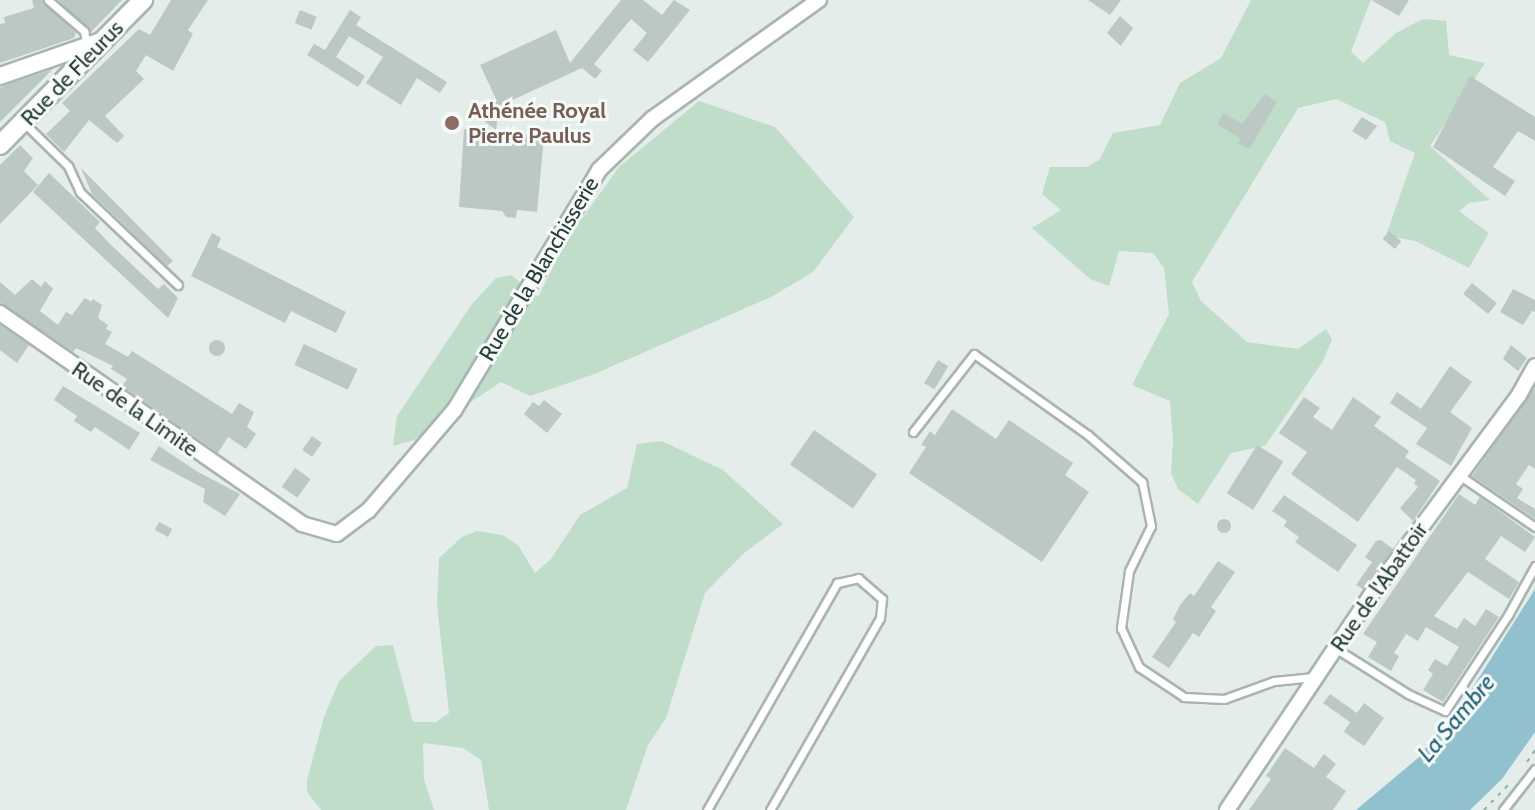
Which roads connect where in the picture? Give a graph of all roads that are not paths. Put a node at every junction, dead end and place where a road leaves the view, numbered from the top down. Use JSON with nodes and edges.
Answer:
{"nodes":[{"id":1,"x":48,"y":0,"type":"edge"},
{"id":2,"x":143,"y":0,"type":"edge"},
{"id":3,"x":819,"y":0,"type":"edge"},
{"id":4,"x":95,"y":43,"type":"junction"},
{"id":5,"x":0,"y":76,"type":"edge"},
{"id":6,"x":24,"y":123,"type":"junction"},
{"id":7,"x":0,"y":145,"type":"edge"},
{"id":8,"x":178,"y":285,"type":"dead end"},
{"id":9,"x":0,"y":313,"type":"edge"},
{"id":10,"x":1535,"y":366,"type":"edge"},
{"id":11,"x":913,"y":432,"type":"dead end"},
{"id":12,"x":1459,"y":475,"type":"junction"},
{"id":13,"x":271,"y":503,"type":"joint"},
{"id":14,"x":1535,"y":527,"type":"edge"},
{"id":15,"x":1535,"y":566,"type":"edge"},
{"id":16,"x":1335,"y":648,"type":"junction"},
{"id":17,"x":1316,"y":676,"type":"junction"},
{"id":18,"x":1535,"y":769,"type":"edge"},
{"id":19,"x":707,"y":810,"type":"edge"},
{"id":20,"x":770,"y":810,"type":"edge"},
{"id":21,"x":1227,"y":810,"type":"edge"},
{"id":22,"x":1503,"y":810,"type":"edge"}],
"edges":[{"from":1,"to":4,"type":"lane"},
{"from":2,"to":4,"type":"main road","name":"Rue de Fleurus"},
{"from":3,"to":13,"type":"street","name":"Rue de la Blanchisserie"},
{"from":4,"to":5,"type":"street"},
{"from":4,"to":6,"type":"main road","name":"Rue de Fleurus"},
{"from":6,"to":7,"type":"main road","name":"Rue de Fleurus"},
{"from":6,"to":8,"type":"lane"},
{"from":9,"to":13,"type":"street","name":"Rue de la Limite"},
{"from":10,"to":12,"type":"street","name":"Rue de l'Abattoir"},
{"from":11,"to":17,"type":"lane"},
{"from":12,"to":14,"type":"lane"},
{"from":12,"to":16,"type":"street","name":"Rue de l'Abattoir"},
{"from":15,"to":16,"type":"lane"},
{"from":16,"to":17,"type":"street","name":"Rue de l'Abattoir"},
{"from":17,"to":21,"type":"street","name":"Rue de l'Abattoir"},
{"from":18,"to":22,"type":"lane"},
{"from":19,"to":20,"type":"lane"}]}
